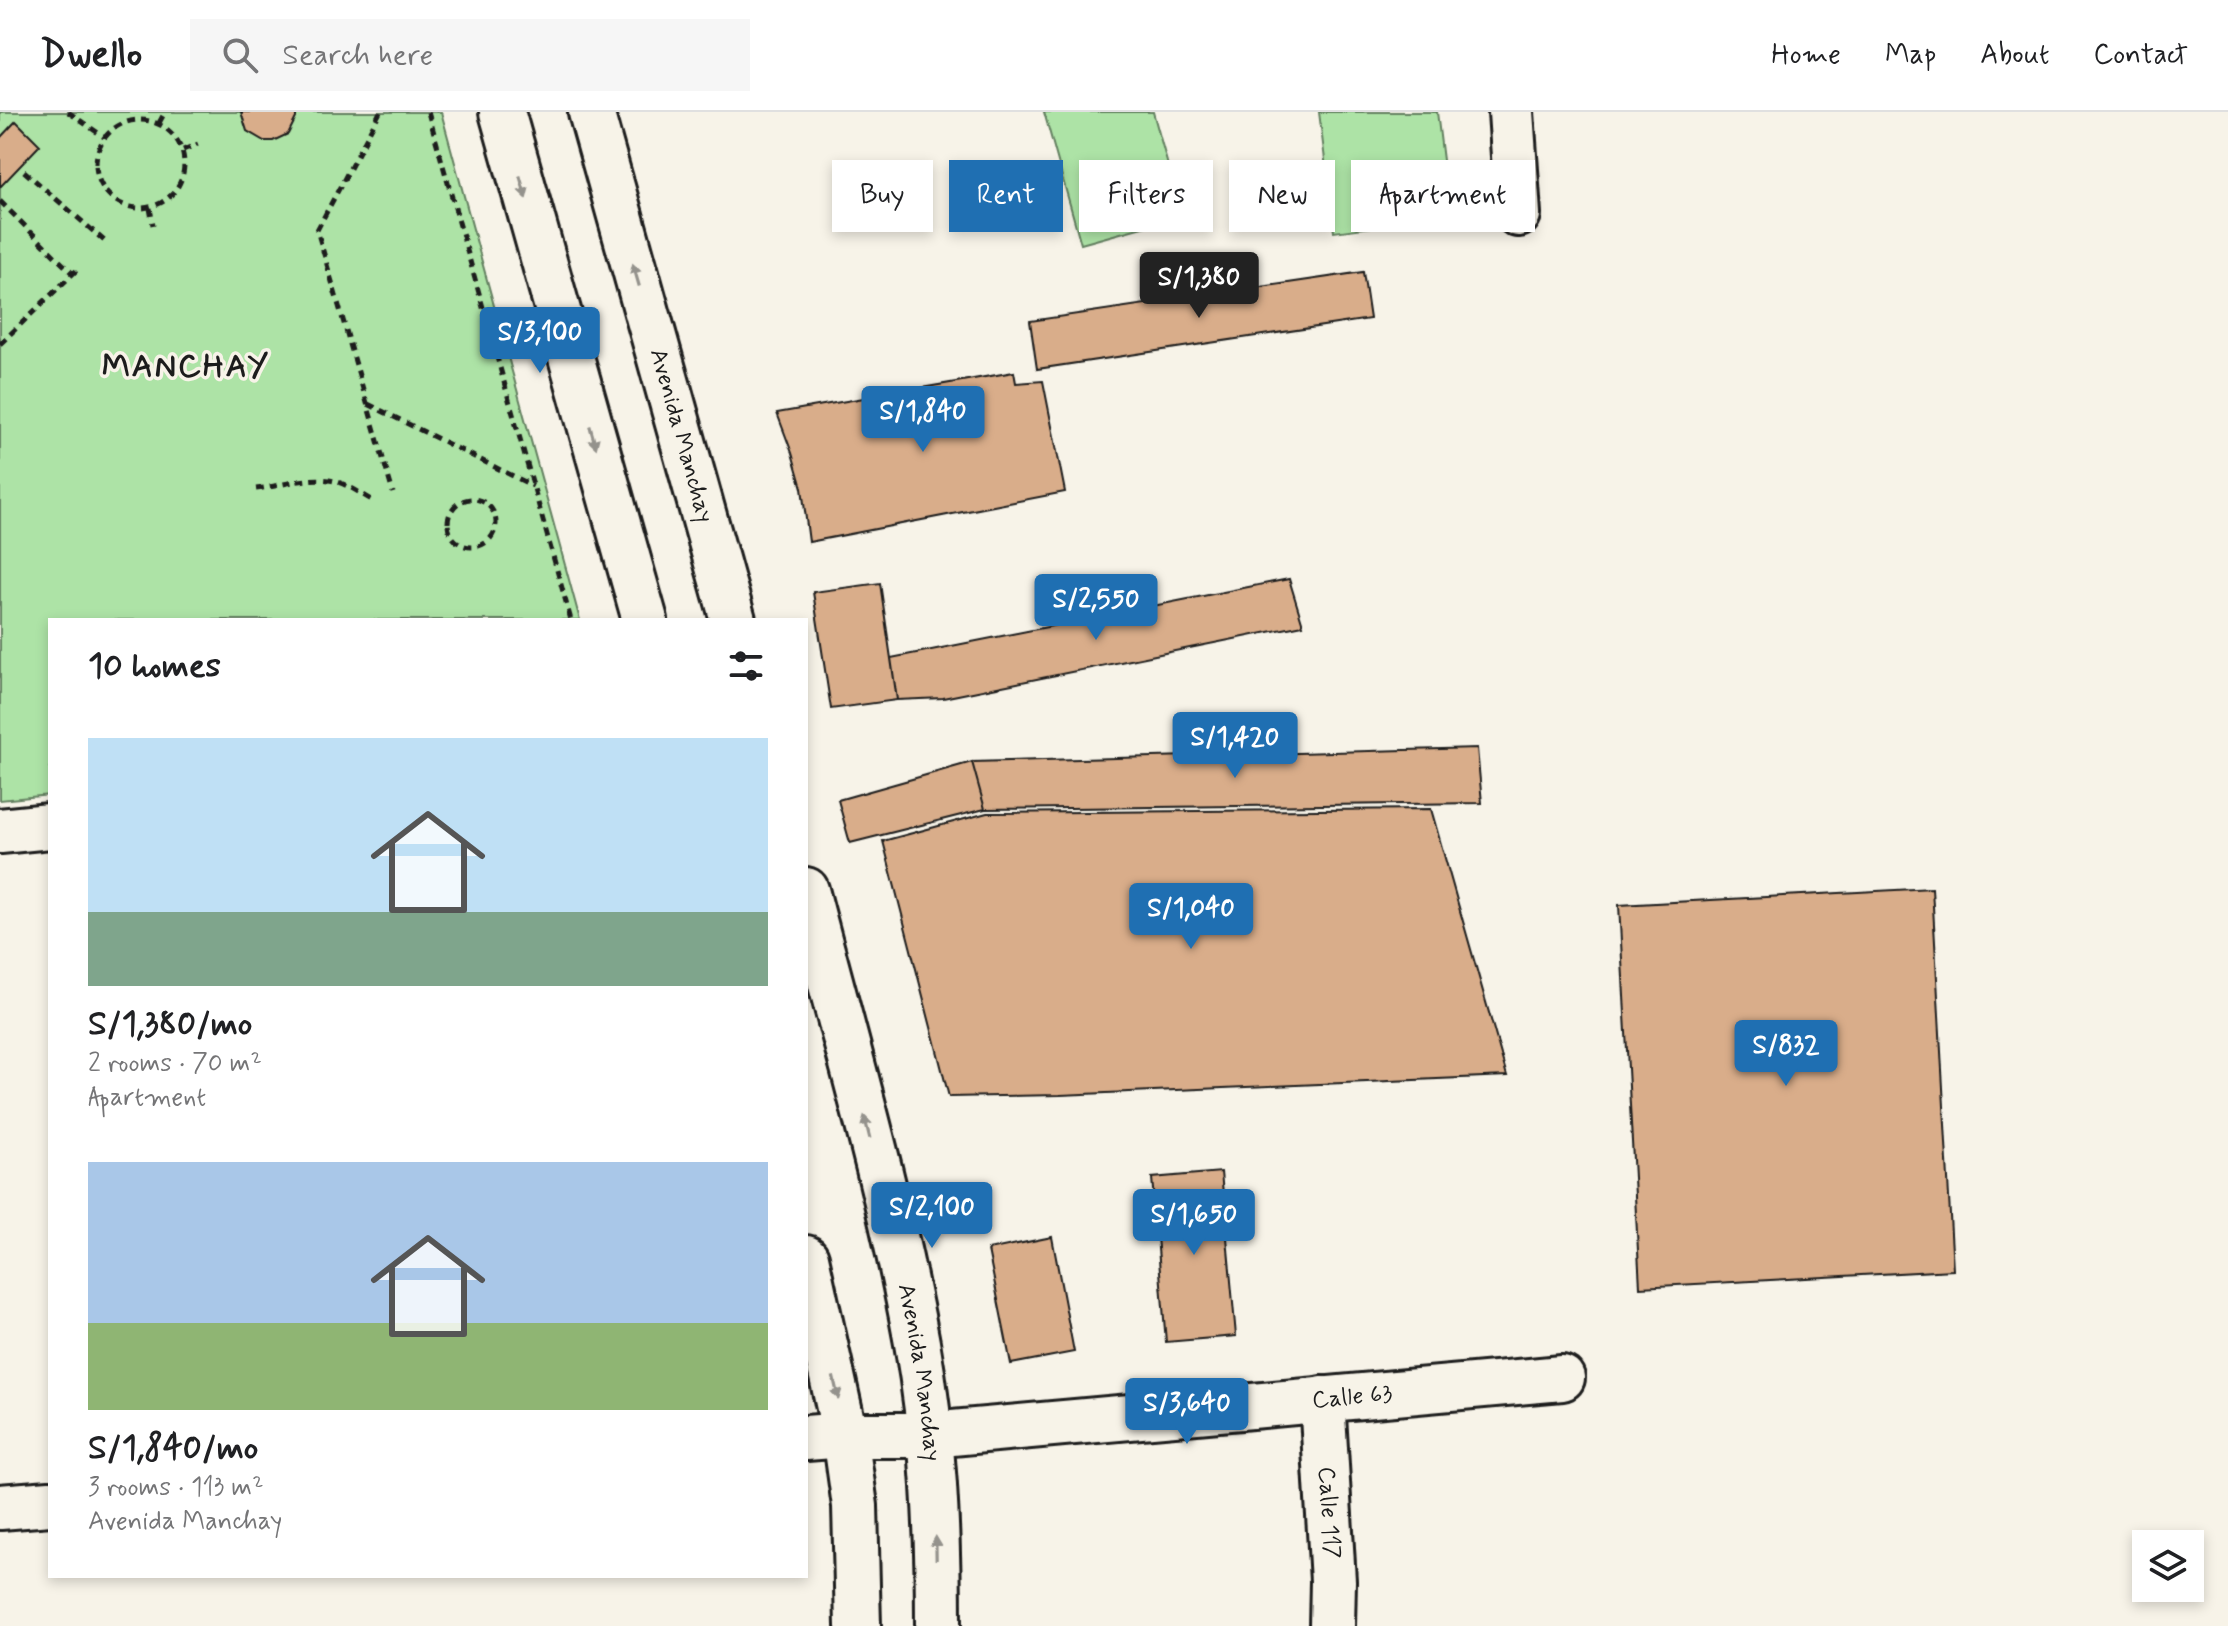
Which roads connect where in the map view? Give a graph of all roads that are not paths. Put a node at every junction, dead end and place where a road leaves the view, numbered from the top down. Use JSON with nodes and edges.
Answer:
{"nodes":[{"id":1,"x":502,"y":112,"type":"edge"},
{"id":2,"x":591,"y":112,"type":"edge"},
{"id":3,"x":1511,"y":112,"type":"edge"},
{"id":4,"x":1514,"y":160,"type":"edge"},
{"id":5,"x":644,"y":618,"type":"edge"},
{"id":6,"x":732,"y":618,"type":"edge"},
{"id":7,"x":48,"y":826,"type":"edge"},
{"id":8,"x":0,"y":831,"type":"edge"},
{"id":9,"x":808,"y":898,"type":"edge"},
{"id":10,"x":808,"y":1276,"type":"edge"},
{"id":11,"x":1562,"y":1378,"type":"dead end"},
{"id":12,"x":1322,"y":1399,"type":"junction"},
{"id":13,"x":930,"y":1435,"type":"junction"},
{"id":14,"x":826,"y":1436,"type":"edge"},
{"id":15,"x":48,"y":1503,"type":"edge"},
{"id":16,"x":0,"y":1507,"type":"edge"},
{"id":17,"x":858,"y":1626,"type":"edge"},
{"id":18,"x":938,"y":1626,"type":"edge"},
{"id":19,"x":1332,"y":1626,"type":"edge"}],
"edges":[{"from":1,"to":5,"type":"street","one_way":true},
{"from":6,"to":2,"type":"street","name":"Avenida Manchay","one_way":true},
{"from":3,"to":4,"type":"street"},
{"from":7,"to":8,"type":"street"},
{"from":13,"to":9,"type":"street","name":"Avenida Manchay","one_way":true},
{"from":10,"to":14,"type":"street","one_way":true},
{"from":11,"to":12,"type":"street","name":"Calle 63"},
{"from":12,"to":13,"type":"street","name":"Calle 63"},
{"from":12,"to":19,"type":"street","name":"Calle 117"},
{"from":13,"to":14,"type":"street","name":"Calle 63"},
{"from":18,"to":13,"type":"street","name":"Avenida Manchay","one_way":true},
{"from":14,"to":17,"type":"street"},
{"from":15,"to":16,"type":"street"}]}
